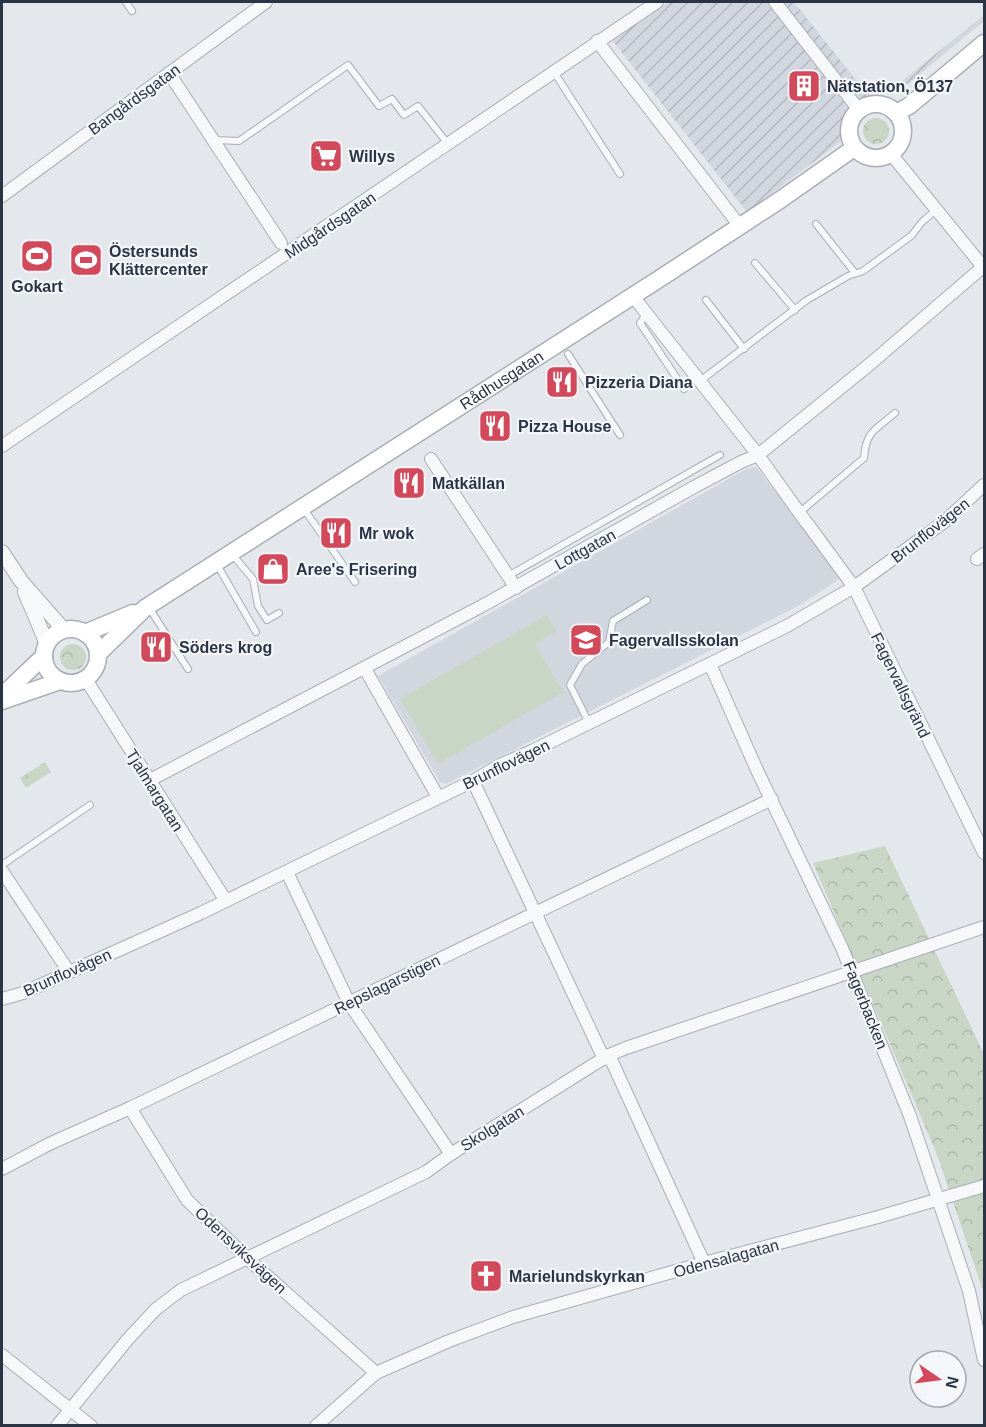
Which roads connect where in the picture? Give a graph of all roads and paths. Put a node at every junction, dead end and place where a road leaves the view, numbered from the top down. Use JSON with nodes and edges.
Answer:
{"nodes":[{"id":1,"x":126,"y":2,"type":"edge"},
{"id":2,"x":266,"y":2,"type":"edge"},
{"id":3,"x":657,"y":2,"type":"edge"},
{"id":4,"x":775,"y":2,"type":"edge"},
{"id":5,"x":132,"y":10,"type":"dead end"},
{"id":6,"x":597,"y":41,"type":"junction"},
{"id":7,"x":984,"y":43,"type":"edge"},
{"id":8,"x":553,"y":71,"type":"junction"},
{"id":9,"x":169,"y":73,"type":"junction"},
{"id":10,"x":859,"y":110,"type":"junction"},
{"id":11,"x":896,"y":113,"type":"junction"},
{"id":12,"x":214,"y":140,"type":"junction"},
{"id":13,"x":448,"y":144,"type":"junction"},
{"id":14,"x":854,"y":148,"type":"junction"},
{"id":15,"x":891,"y":154,"type":"junction"},
{"id":16,"x":620,"y":174,"type":"dead end"},
{"id":17,"x":2,"y":196,"type":"edge"},
{"id":18,"x":936,"y":210,"type":"junction"},
{"id":19,"x":816,"y":224,"type":"dead end"},
{"id":20,"x":740,"y":225,"type":"junction"},
{"id":21,"x":281,"y":243,"type":"dead end"},
{"id":22,"x":754,"y":263,"type":"dead end"},
{"id":23,"x":984,"y":267,"type":"edge"},
{"id":24,"x":855,"y":273,"type":"junction"},
{"id":25,"x":632,"y":295,"type":"junction"},
{"id":26,"x":706,"y":300,"type":"dead end"},
{"id":27,"x":795,"y":310,"type":"junction"},
{"id":28,"x":647,"y":313,"type":"junction"},
{"id":29,"x":744,"y":349,"type":"junction"},
{"id":30,"x":568,"y":354,"type":"dead end"},
{"id":31,"x":700,"y":381,"type":"junction"},
{"id":32,"x":684,"y":389,"type":"dead end"},
{"id":33,"x":895,"y":413,"type":"dead end"},
{"id":34,"x":620,"y":435,"type":"dead end"},
{"id":35,"x":2,"y":446,"type":"edge"},
{"id":36,"x":720,"y":455,"type":"dead end"},
{"id":37,"x":758,"y":455,"type":"junction"},
{"id":38,"x":431,"y":459,"type":"dead end"},
{"id":39,"x":984,"y":485,"type":"edge"},
{"id":40,"x":302,"y":506,"type":"junction"},
{"id":41,"x":804,"y":519,"type":"junction"},
{"id":42,"x":2,"y":552,"type":"edge"},
{"id":43,"x":230,"y":553,"type":"junction"},
{"id":44,"x":216,"y":562,"type":"junction"},
{"id":45,"x":508,"y":576,"type":"junction"},
{"id":46,"x":21,"y":581,"type":"junction"},
{"id":47,"x":355,"y":582,"type":"dead end"},
{"id":48,"x":854,"y":587,"type":"junction"},
{"id":49,"x":516,"y":588,"type":"junction"},
{"id":50,"x":647,"y":600,"type":"dead end"},
{"id":51,"x":146,"y":607,"type":"junction"},
{"id":52,"x":279,"y":613,"type":"dead end"},
{"id":53,"x":64,"y":630,"type":"junction"},
{"id":54,"x":256,"y":632,"type":"dead end"},
{"id":55,"x":86,"y":633,"type":"junction"},
{"id":56,"x":45,"y":650,"type":"junction"},
{"id":57,"x":98,"y":654,"type":"junction"},
{"id":58,"x":710,"y":664,"type":"junction"},
{"id":59,"x":188,"y":669,"type":"dead end"},
{"id":60,"x":365,"y":669,"type":"junction"},
{"id":61,"x":85,"y":678,"type":"junction"},
{"id":62,"x":60,"y":681,"type":"junction"},
{"id":63,"x":2,"y":696,"type":"edge"},
{"id":64,"x":2,"y":701,"type":"edge"},
{"id":65,"x":589,"y":724,"type":"junction"},
{"id":66,"x":150,"y":780,"type":"junction"},
{"id":67,"x":473,"y":781,"type":"junction"},
{"id":68,"x":438,"y":797,"type":"junction"},
{"id":69,"x":772,"y":799,"type":"junction"},
{"id":70,"x":90,"y":805,"type":"dead end"},
{"id":71,"x":984,"y":854,"type":"edge"},
{"id":72,"x":2,"y":865,"type":"edge"},
{"id":73,"x":2,"y":871,"type":"edge"},
{"id":74,"x":287,"y":872,"type":"junction"},
{"id":75,"x":226,"y":901,"type":"junction"},
{"id":76,"x":534,"y":913,"type":"junction"},
{"id":77,"x":984,"y":927,"type":"edge"},
{"id":78,"x":853,"y":971,"type":"junction"},
{"id":79,"x":69,"y":972,"type":"junction"},
{"id":80,"x":2,"y":999,"type":"edge"},
{"id":81,"x":349,"y":1003,"type":"junction"},
{"id":82,"x":606,"y":1057,"type":"junction"},
{"id":83,"x":130,"y":1108,"type":"junction"},
{"id":84,"x":450,"y":1154,"type":"junction"},
{"id":85,"x":2,"y":1169,"type":"edge"},
{"id":86,"x":984,"y":1186,"type":"edge"},
{"id":87,"x":939,"y":1198,"type":"junction"},
{"id":88,"x":247,"y":1258,"type":"junction"},
{"id":89,"x":704,"y":1263,"type":"junction"},
{"id":90,"x":2,"y":1355,"type":"edge"},
{"id":91,"x":984,"y":1360,"type":"edge"},
{"id":92,"x":376,"y":1373,"type":"junction"},
{"id":93,"x":70,"y":1409,"type":"junction"},
{"id":94,"x":57,"y":1425,"type":"edge"},
{"id":95,"x":91,"y":1425,"type":"edge"},
{"id":96,"x":316,"y":1425,"type":"edge"}],
"edges":[{"from":1,"to":5,"type":"lane"},
{"from":2,"to":9,"type":"street","name":"Bangårdsgatan"},
{"from":3,"to":6,"type":"street","name":"Midgårdsgatan"},
{"from":4,"to":10,"type":"street"},
{"from":6,"to":8,"type":"street","name":"Midgårdsgatan"},
{"from":6,"to":20,"type":"street"},
{"from":7,"to":11,"type":"main road"},
{"from":8,"to":13,"type":"street","name":"Midgårdsgatan"},
{"from":8,"to":16,"type":"lane"},
{"from":9,"to":12,"type":"street"},
{"from":9,"to":17,"type":"street","name":"Bangårdsgatan"},
{"from":10,"to":11,"type":"main road"},
{"from":10,"to":14,"type":"main road"},
{"from":11,"to":15,"type":"main road"},
{"from":12,"to":13,"type":"lane"},
{"from":12,"to":21,"type":"street"},
{"from":13,"to":35,"type":"street","name":"Midgårdsgatan"},
{"from":14,"to":15,"type":"main road"},
{"from":14,"to":20,"type":"main road","name":"Rådhusgatan"},
{"from":15,"to":18,"type":"street"},
{"from":18,"to":23,"type":"street"},
{"from":18,"to":24,"type":"lane"},
{"from":19,"to":24,"type":"lane"},
{"from":20,"to":25,"type":"main road","name":"Rådhusgatan"},
{"from":22,"to":27,"type":"lane"},
{"from":23,"to":37,"type":"street","name":"Lottgatan"},
{"from":24,"to":27,"type":"lane"},
{"from":25,"to":28,"type":"street","name":"Fagervallsgränd"},
{"from":25,"to":40,"type":"main road","name":"Rådhusgatan"},
{"from":26,"to":29,"type":"lane"},
{"from":27,"to":29,"type":"lane"},
{"from":28,"to":31,"type":"street","name":"Fagervallsgränd"},
{"from":28,"to":32,"type":"lane"},
{"from":29,"to":31,"type":"lane"},
{"from":30,"to":34,"type":"lane"},
{"from":31,"to":37,"type":"street","name":"Fagervallsgränd"},
{"from":33,"to":41,"type":"lane"},
{"from":36,"to":45,"type":"lane"},
{"from":37,"to":41,"type":"street","name":"Fagervallsgränd"},
{"from":37,"to":49,"type":"street","name":"Lottgatan"},
{"from":38,"to":45,"type":"street"},
{"from":39,"to":48,"type":"street","name":"Brunflovägen"},
{"from":40,"to":43,"type":"main road","name":"Rådhusgatan"},
{"from":40,"to":47,"type":"lane"},
{"from":41,"to":48,"type":"street","name":"Fagervallsgränd"},
{"from":42,"to":46,"type":"street"},
{"from":43,"to":44,"type":"main road","name":"Rådhusgatan"},
{"from":43,"to":52,"type":"lane"},
{"from":44,"to":51,"type":"main road","name":"Rådhusgatan"},
{"from":44,"to":54,"type":"lane"},
{"from":45,"to":49,"type":"street"},
{"from":46,"to":53,"type":"street"},
{"from":46,"to":56,"type":"street"},
{"from":48,"to":58,"type":"street","name":"Brunflovägen"},
{"from":48,"to":71,"type":"street","name":"Fagervallsgränd"},
{"from":49,"to":60,"type":"street","name":"Lottgatan"},
{"from":50,"to":65,"type":"lane"},
{"from":51,"to":55,"type":"main road","name":"Rådhusgatan"},
{"from":51,"to":57,"type":"main road","name":"Rådhusgatan"},
{"from":51,"to":59,"type":"lane"},
{"from":53,"to":55,"type":"main road"},
{"from":53,"to":56,"type":"main road"},
{"from":55,"to":57,"type":"main road"},
{"from":56,"to":62,"type":"main road"},
{"from":56,"to":63,"type":"main road"},
{"from":57,"to":61,"type":"main road"},
{"from":58,"to":65,"type":"street","name":"Brunflovägen"},
{"from":58,"to":69,"type":"street","name":"Fagerbacken"},
{"from":60,"to":66,"type":"street","name":"Lottgatan"},
{"from":60,"to":68,"type":"street"},
{"from":61,"to":62,"type":"main road"},
{"from":61,"to":66,"type":"street","name":"Tjalmargatan"},
{"from":62,"to":64,"type":"main road"},
{"from":65,"to":67,"type":"street","name":"Brunflovägen"},
{"from":66,"to":75,"type":"street","name":"Tjalmargatan"},
{"from":67,"to":68,"type":"street","name":"Brunflovägen"},
{"from":67,"to":76,"type":"street"},
{"from":68,"to":74,"type":"street","name":"Brunflovägen"},
{"from":69,"to":76,"type":"street","name":"Repslagarstigen"},
{"from":69,"to":78,"type":"street","name":"Fagerbacken"},
{"from":70,"to":72,"type":"lane"},
{"from":73,"to":79,"type":"street"},
{"from":74,"to":75,"type":"street","name":"Brunflovägen"},
{"from":74,"to":81,"type":"street"},
{"from":75,"to":79,"type":"street","name":"Brunflovägen"},
{"from":76,"to":81,"type":"street","name":"Repslagarstigen"},
{"from":76,"to":82,"type":"street"},
{"from":77,"to":78,"type":"street","name":"Skolgatan"},
{"from":78,"to":82,"type":"street","name":"Skolgatan"},
{"from":78,"to":87,"type":"street","name":"Fagerbacken"},
{"from":79,"to":80,"type":"street","name":"Brunflovägen"},
{"from":81,"to":83,"type":"street","name":"Repslagarstigen"},
{"from":81,"to":84,"type":"street"},
{"from":82,"to":84,"type":"street","name":"Skolgatan"},
{"from":82,"to":89,"type":"street"},
{"from":83,"to":85,"type":"street","name":"Repslagarstigen"},
{"from":83,"to":88,"type":"street","name":"Odensviksvägen"},
{"from":84,"to":88,"type":"street","name":"Skolgatan"},
{"from":86,"to":87,"type":"street","name":"Odensalagatan"},
{"from":87,"to":89,"type":"street","name":"Odensalagatan"},
{"from":87,"to":91,"type":"street","name":"Fagerbacken"},
{"from":88,"to":92,"type":"street","name":"Odensviksvägen"},
{"from":88,"to":93,"type":"street","name":"Skolgatan"},
{"from":89,"to":92,"type":"street","name":"Odensalagatan"},
{"from":90,"to":93,"type":"street"},
{"from":92,"to":96,"type":"street","name":"Odensalagatan"},
{"from":93,"to":94,"type":"street","name":"Skolgatan"},
{"from":93,"to":95,"type":"street"}]}
